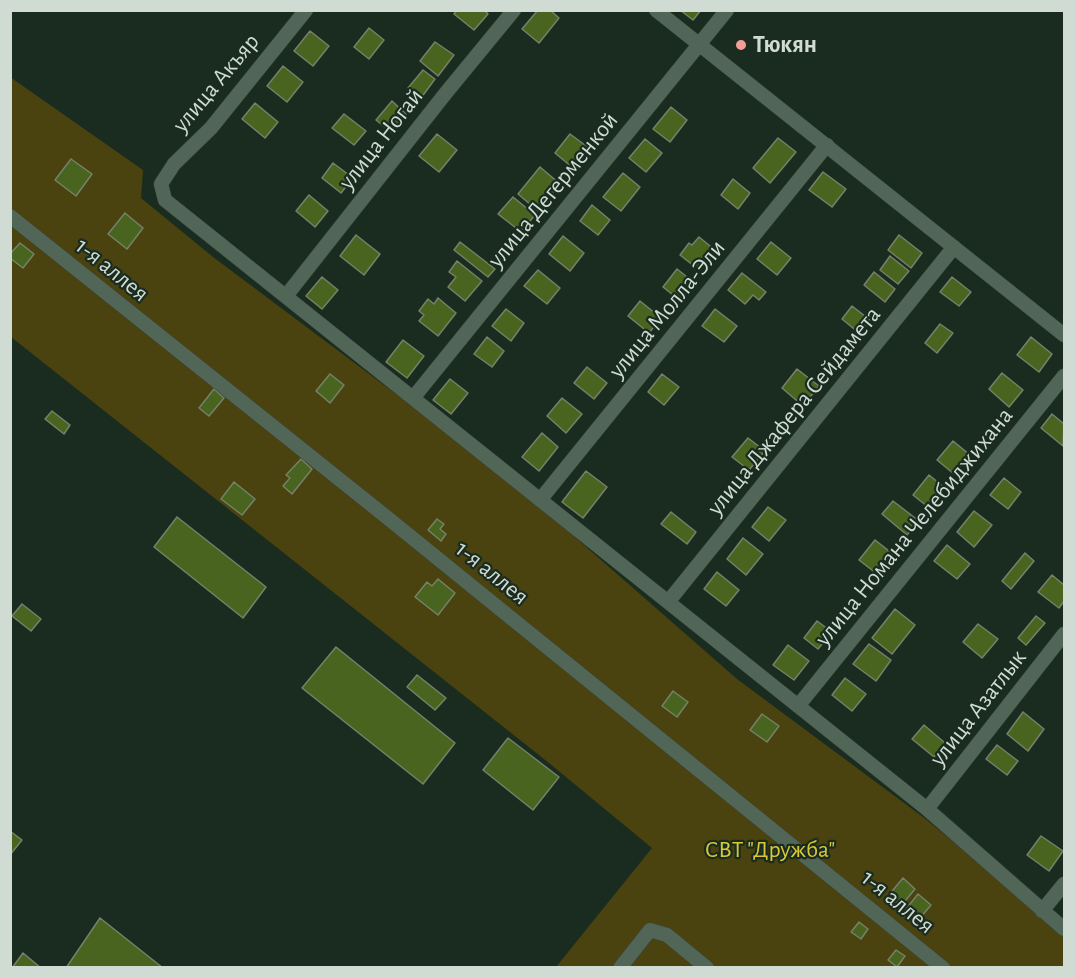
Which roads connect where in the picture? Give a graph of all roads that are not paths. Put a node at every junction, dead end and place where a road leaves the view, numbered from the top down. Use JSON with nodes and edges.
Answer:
{"nodes":[{"id":1,"x":306,"y":10,"type":"edge"},
{"id":2,"x":514,"y":10,"type":"edge"},
{"id":3,"x":656,"y":10,"type":"edge"},
{"id":4,"x":727,"y":10,"type":"edge"},
{"id":5,"x":700,"y":45,"type":"junction"},
{"id":6,"x":827,"y":145,"type":"junction"},
{"id":7,"x":10,"y":216,"type":"edge"},
{"id":8,"x":954,"y":247,"type":"junction"},
{"id":9,"x":286,"y":296,"type":"junction"},
{"id":10,"x":1065,"y":335,"type":"edge"},
{"id":11,"x":1065,"y":376,"type":"edge"},
{"id":12,"x":413,"y":398,"type":"junction"},
{"id":13,"x":540,"y":500,"type":"junction"},
{"id":14,"x":668,"y":602,"type":"junction"},
{"id":15,"x":1065,"y":634,"type":"edge"},
{"id":16,"x":798,"y":706,"type":"junction"},
{"id":17,"x":927,"y":809,"type":"junction"},
{"id":18,"x":1065,"y":884,"type":"edge"},
{"id":19,"x":1042,"y":911,"type":"junction"},
{"id":20,"x":1065,"y":928,"type":"edge"},
{"id":21,"x":620,"y":968,"type":"edge"},
{"id":22,"x":706,"y":968,"type":"edge"},
{"id":23,"x":943,"y":968,"type":"edge"}],
"edges":[{"from":1,"to":9,"type":"street","name":"улица Акъяр"},
{"from":2,"to":9,"type":"street","name":"улица Ногай"},
{"from":3,"to":5,"type":"street"},
{"from":4,"to":5,"type":"street","name":"улица Дегерменкой"},
{"from":5,"to":6,"type":"street"},
{"from":5,"to":12,"type":"street","name":"улица Дегерменкой"},
{"from":6,"to":8,"type":"street"},
{"from":6,"to":13,"type":"street","name":"улица Молла-Эли"},
{"from":7,"to":23,"type":"street","name":"1-я аллея"},
{"from":8,"to":10,"type":"street"},
{"from":8,"to":14,"type":"street","name":"улица Джафера Сейдамета"},
{"from":9,"to":12,"type":"street"},
{"from":11,"to":16,"type":"street","name":"улица Номана Челебиджихана"},
{"from":12,"to":13,"type":"street"},
{"from":13,"to":14,"type":"street"},
{"from":14,"to":16,"type":"street"},
{"from":15,"to":17,"type":"street","name":"улица Азатлык"},
{"from":16,"to":17,"type":"street"},
{"from":17,"to":19,"type":"street"},
{"from":18,"to":19,"type":"street"},
{"from":19,"to":20,"type":"street"},
{"from":21,"to":22,"type":"street"}]}
